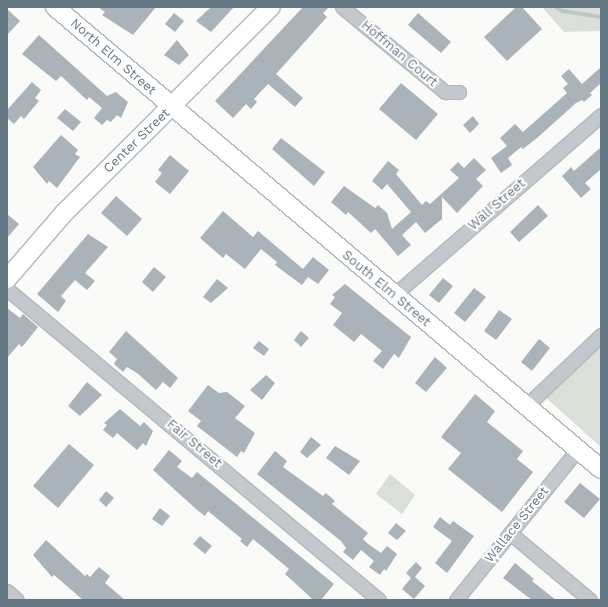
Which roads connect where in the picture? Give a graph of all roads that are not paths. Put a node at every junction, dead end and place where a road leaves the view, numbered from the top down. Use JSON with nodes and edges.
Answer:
{"nodes":[{"id":1,"x":56,"y":7,"type":"edge"},
{"id":2,"x":271,"y":7,"type":"edge"},
{"id":3,"x":342,"y":7,"type":"edge"},
{"id":4,"x":459,"y":92,"type":"dead end"},
{"id":5,"x":171,"y":108,"type":"junction"},
{"id":6,"x":601,"y":115,"type":"edge"},
{"id":7,"x":7,"y":279,"type":"edge"},
{"id":8,"x":7,"y":289,"type":"edge"},
{"id":9,"x":394,"y":296,"type":"junction"},
{"id":10,"x":601,"y":335,"type":"edge"},
{"id":11,"x":526,"y":406,"type":"junction"},
{"id":12,"x":577,"y":450,"type":"junction"},
{"id":13,"x":601,"y":469,"type":"edge"},
{"id":14,"x":510,"y":532,"type":"junction"},
{"id":15,"x":7,"y":591,"type":"edge"},
{"id":16,"x":17,"y":600,"type":"edge"},
{"id":17,"x":379,"y":600,"type":"edge"},
{"id":18,"x":456,"y":600,"type":"edge"},
{"id":19,"x":590,"y":600,"type":"edge"}],
"edges":[{"from":1,"to":5,"type":"main road","name":"North Elm Street"},
{"from":2,"to":5,"type":"main road","name":"Center Street"},
{"from":3,"to":4,"type":"street","name":"Hoffman Court"},
{"from":5,"to":7,"type":"main road","name":"Center Street"},
{"from":5,"to":9,"type":"main road","name":"South Elm Street"},
{"from":6,"to":9,"type":"street","name":"Wall Street"},
{"from":8,"to":17,"type":"street","name":"Fair Street"},
{"from":9,"to":11,"type":"main road","name":"South Elm Street"},
{"from":10,"to":11,"type":"street"},
{"from":11,"to":12,"type":"main road","name":"South Elm Street"},
{"from":12,"to":13,"type":"main road","name":"South Elm Street"},
{"from":12,"to":14,"type":"street","name":"Wallace Street"},
{"from":14,"to":18,"type":"street","name":"Wallace Street"},
{"from":14,"to":19,"type":"street"},
{"from":15,"to":16,"type":"street"}]}
